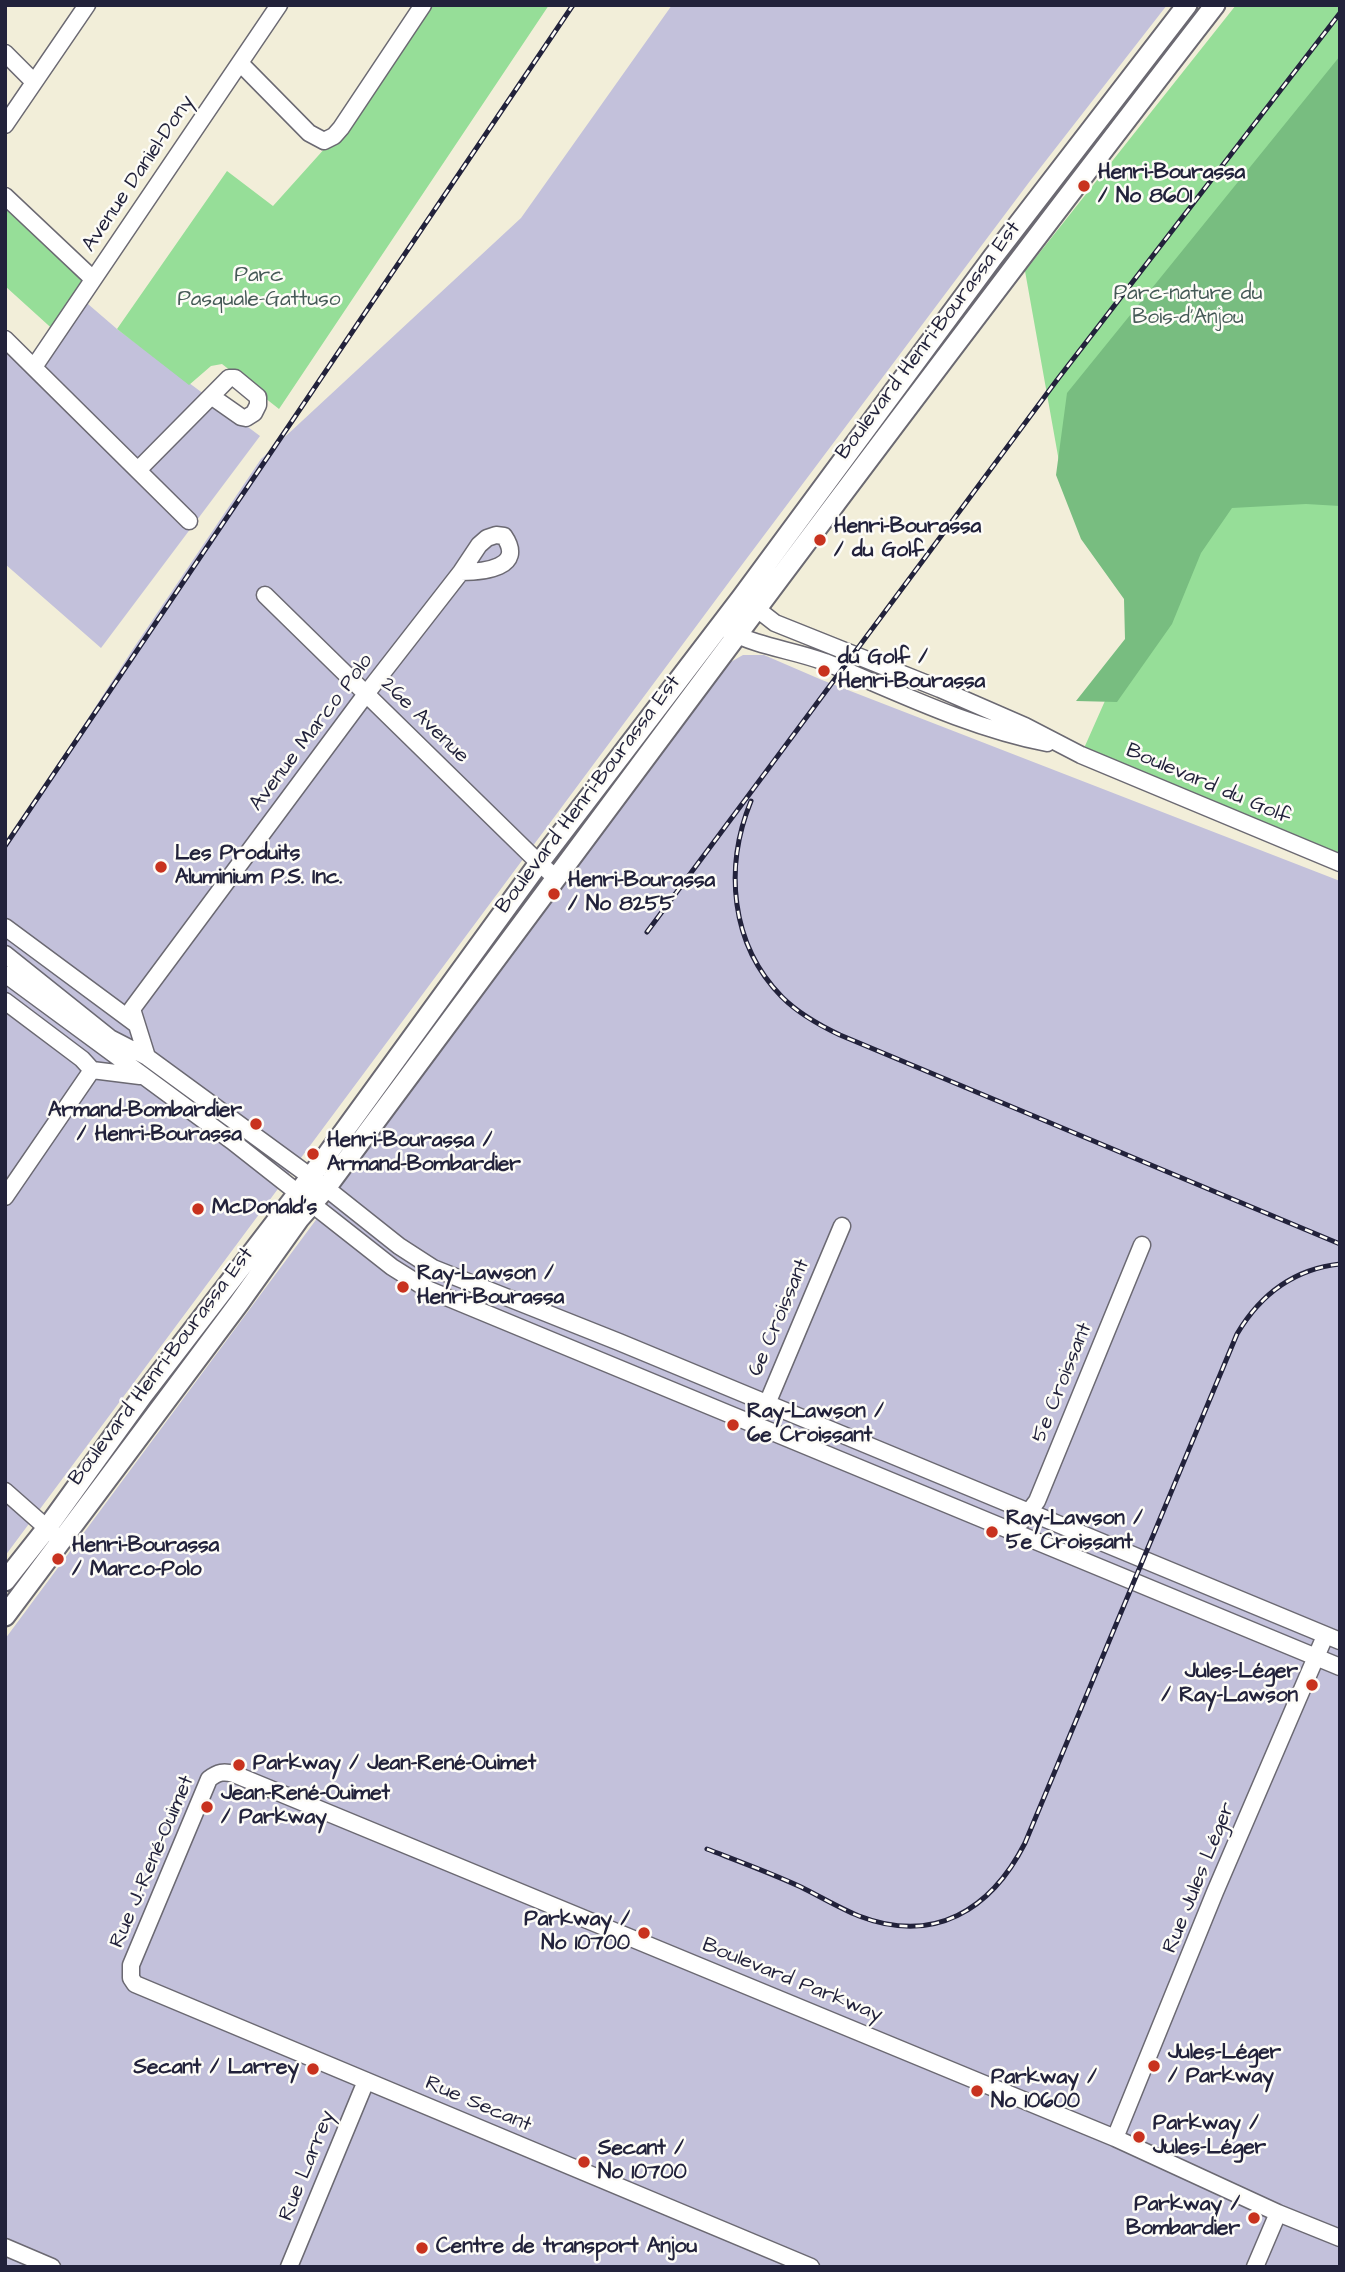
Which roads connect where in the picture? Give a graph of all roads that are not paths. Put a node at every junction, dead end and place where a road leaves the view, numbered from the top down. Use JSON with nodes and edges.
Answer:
{"nodes":[{"id":1,"x":87,"y":5,"type":"edge"},
{"id":2,"x":279,"y":5,"type":"edge"},
{"id":3,"x":423,"y":5,"type":"edge"},
{"id":4,"x":1187,"y":5,"type":"edge"},
{"id":5,"x":1215,"y":5,"type":"edge"},
{"id":6,"x":5,"y":53,"type":"edge"},
{"id":7,"x":240,"y":63,"type":"junction"},
{"id":8,"x":34,"y":82,"type":"junction"},
{"id":9,"x":5,"y":125,"type":"edge"},
{"id":10,"x":5,"y":195,"type":"edge"},
{"id":11,"x":93,"y":279,"type":"junction"},
{"id":12,"x":5,"y":339,"type":"edge"},
{"id":13,"x":34,"y":367,"type":"junction"},
{"id":14,"x":211,"y":396,"type":"dead end"},
{"id":15,"x":138,"y":470,"type":"junction"},
{"id":16,"x":189,"y":521,"type":"dead end"},
{"id":17,"x":461,"y":572,"type":"dead end"},
{"id":18,"x":265,"y":595,"type":"dead end"},
{"id":19,"x":742,"y":597,"type":"junction"},
{"id":20,"x":757,"y":610,"type":"junction"},
{"id":21,"x":718,"y":625,"type":"junction"},
{"id":22,"x":737,"y":635,"type":"junction"},
{"id":23,"x":366,"y":694,"type":"junction"},
{"id":24,"x":1059,"y":746,"type":"junction"},
{"id":25,"x":539,"y":863,"type":"junction"},
{"id":26,"x":1340,"y":863,"type":"edge"},
{"id":27,"x":555,"y":877,"type":"junction"},
{"id":28,"x":5,"y":927,"type":"edge"},
{"id":29,"x":5,"y":954,"type":"edge"},
{"id":30,"x":5,"y":974,"type":"edge"},
{"id":31,"x":5,"y":1001,"type":"edge"},
{"id":32,"x":136,"y":1024,"type":"junction"},
{"id":33,"x":109,"y":1044,"type":"junction"},
{"id":34,"x":147,"y":1057,"type":"junction"},
{"id":35,"x":92,"y":1070,"type":"junction"},
{"id":36,"x":142,"y":1076,"type":"junction"},
{"id":37,"x":318,"y":1182,"type":"junction"},
{"id":38,"x":5,"y":1197,"type":"edge"},
{"id":39,"x":303,"y":1199,"type":"junction"},
{"id":40,"x":842,"y":1226,"type":"dead end"},
{"id":41,"x":1142,"y":1245,"type":"dead end"},
{"id":42,"x":729,"y":1388,"type":"junction"},
{"id":43,"x":767,"y":1404,"type":"junction"},
{"id":44,"x":719,"y":1410,"type":"junction"},
{"id":45,"x":758,"y":1426,"type":"junction"},
{"id":46,"x":5,"y":1491,"type":"edge"},
{"id":47,"x":1028,"y":1513,"type":"junction"},
{"id":48,"x":1014,"y":1532,"type":"junction"},
{"id":49,"x":53,"y":1535,"type":"junction"},
{"id":50,"x":5,"y":1581,"type":"edge"},
{"id":51,"x":5,"y":1616,"type":"edge"},
{"id":52,"x":1333,"y":1638,"type":"edge"},
{"id":53,"x":1316,"y":1657,"type":"junction"},
{"id":54,"x":1340,"y":1667,"type":"edge"},
{"id":55,"x":225,"y":1772,"type":"joint"},
{"id":56,"x":131,"y":1978,"type":"joint"},
{"id":57,"x":366,"y":2081,"type":"junction"},
{"id":58,"x":1115,"y":2137,"type":"junction"},
{"id":59,"x":1278,"y":2213,"type":"junction"},
{"id":60,"x":1340,"y":2238,"type":"edge"},
{"id":61,"x":5,"y":2248,"type":"edge"},
{"id":62,"x":52,"y":2267,"type":"edge"},
{"id":63,"x":289,"y":2267,"type":"edge"},
{"id":64,"x":811,"y":2267,"type":"edge"},
{"id":65,"x":1255,"y":2267,"type":"edge"}],
"edges":[{"from":1,"to":8,"type":"street"},
{"from":2,"to":7,"type":"street","name":"Avenue Daniel-Dony"},
{"from":3,"to":7,"type":"street"},
{"from":4,"to":19,"type":"main road","name":"Boulevard Henri-Bourassa Est"},
{"from":5,"to":20,"type":"main road","name":"Boulevard Henri-Bourassa Est"},
{"from":6,"to":8,"type":"street"},
{"from":7,"to":11,"type":"street","name":"Avenue Daniel-Dony"},
{"from":8,"to":9,"type":"street"},
{"from":10,"to":11,"type":"street"},
{"from":11,"to":13,"type":"street","name":"Avenue Daniel-Dony"},
{"from":12,"to":13,"type":"street"},
{"from":13,"to":15,"type":"street"},
{"from":14,"to":15,"type":"street"},
{"from":15,"to":16,"type":"street"},
{"from":17,"to":23,"type":"street","name":"Avenue Marco Polo"},
{"from":18,"to":23,"type":"street","name":"26e Avenue"},
{"from":19,"to":20,"type":"street","name":"Boulevard du Golf"},
{"from":19,"to":21,"type":"main road","name":"Boulevard Henri-Bourassa Est"},
{"from":20,"to":22,"type":"main road","name":"Boulevard Henri-Bourassa Est"},
{"from":20,"to":24,"type":"street","name":"Boulevard du Golf"},
{"from":21,"to":22,"type":"street","name":"Boulevard du Golf"},
{"from":21,"to":25,"type":"main road","name":"Boulevard Henri-Bourassa Est"},
{"from":22,"to":24,"type":"street","name":"Boulevard du Golf"},
{"from":22,"to":27,"type":"main road","name":"Boulevard Henri-Bourassa Est"},
{"from":23,"to":25,"type":"street","name":"26e Avenue"},
{"from":23,"to":32,"type":"street","name":"Avenue Marco Polo"},
{"from":24,"to":26,"type":"street","name":"Boulevard du Golf"},
{"from":25,"to":27,"type":"street","name":"26e Avenue"},
{"from":25,"to":37,"type":"main road","name":"Boulevard Henri-Bourassa Est"},
{"from":27,"to":37,"type":"main road","name":"Boulevard Henri-Bourassa Est"},
{"from":28,"to":32,"type":"street"},
{"from":29,"to":33,"type":"street"},
{"from":30,"to":33,"type":"street"},
{"from":31,"to":35,"type":"street"},
{"from":32,"to":34,"type":"street"},
{"from":33,"to":34,"type":"street"},
{"from":33,"to":36,"type":"street"},
{"from":34,"to":37,"type":"street"},
{"from":35,"to":36,"type":"street"},
{"from":35,"to":38,"type":"street"},
{"from":36,"to":39,"type":"street"},
{"from":37,"to":39,"type":"main road","name":"Boulevard Henri-Bourassa Est"},
{"from":37,"to":42,"type":"street"},
{"from":39,"to":44,"type":"street"},
{"from":39,"to":49,"type":"main road","name":"Boulevard Henri-Bourassa Est"},
{"from":40,"to":43,"type":"street","name":"6e Croissant"},
{"from":41,"to":47,"type":"street","name":"5e Croissant"},
{"from":42,"to":43,"type":"street"},
{"from":42,"to":44,"type":"street"},
{"from":43,"to":45,"type":"street","name":"6e Croissant"},
{"from":43,"to":47,"type":"street"},
{"from":44,"to":45,"type":"street"},
{"from":45,"to":48,"type":"street"},
{"from":46,"to":49,"type":"street"},
{"from":47,"to":48,"type":"street","name":"5e Croissant"},
{"from":47,"to":52,"type":"street"},
{"from":48,"to":53,"type":"street"},
{"from":49,"to":50,"type":"main road","name":"Boulevard Henri-Bourassa Est"},
{"from":49,"to":51,"type":"main road","name":"Boulevard Henri-Bourassa Est"},
{"from":52,"to":53,"type":"street","name":"Rue Jules Léger"},
{"from":53,"to":54,"type":"street"},
{"from":53,"to":58,"type":"street","name":"Rue Jules Léger"},
{"from":55,"to":56,"type":"street","name":"Rue J.-René-Ouimet"},
{"from":55,"to":58,"type":"street","name":"Boulevard Parkway"},
{"from":56,"to":57,"type":"street","name":"Rue Secant"},
{"from":57,"to":63,"type":"street","name":"Rue Larrey"},
{"from":57,"to":64,"type":"street","name":"Rue Secant"},
{"from":58,"to":59,"type":"street","name":"Boulevard Parkway"},
{"from":59,"to":60,"type":"street","name":"Boulevard Parkway"},
{"from":59,"to":65,"type":"street"},
{"from":61,"to":62,"type":"street"}]}
